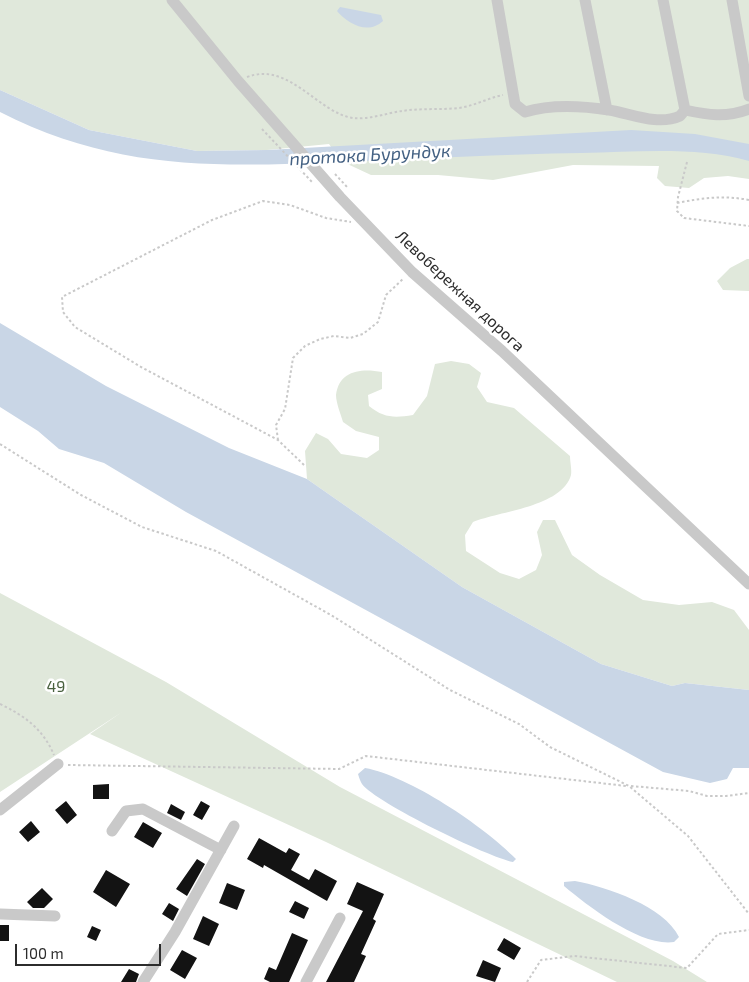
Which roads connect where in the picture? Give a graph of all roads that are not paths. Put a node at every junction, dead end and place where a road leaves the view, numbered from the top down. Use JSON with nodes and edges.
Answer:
{"nodes":[{"id":1,"x":172,"y":0,"type":"edge"},
{"id":2,"x":497,"y":0,"type":"edge"},
{"id":3,"x":585,"y":0,"type":"edge"},
{"id":4,"x":663,"y":0,"type":"edge"},
{"id":5,"x":732,"y":0,"type":"edge"},
{"id":6,"x":749,"y":96,"type":"edge"},
{"id":7,"x":749,"y":109,"type":"edge"},
{"id":8,"x":607,"y":110,"type":"junction"},
{"id":9,"x":685,"y":110,"type":"junction"},
{"id":10,"x":749,"y":584,"type":"edge"},
{"id":11,"x":58,"y":764,"type":"road end"},
{"id":12,"x":0,"y":810,"type":"edge"},
{"id":13,"x":234,"y":826,"type":"dead end"},
{"id":14,"x":112,"y":830,"type":"dead end"},
{"id":15,"x":221,"y":850,"type":"junction"},
{"id":16,"x":0,"y":914,"type":"edge"},
{"id":17,"x":55,"y":916,"type":"dead end"},
{"id":18,"x":340,"y":918,"type":"dead end"},
{"id":19,"x":143,"y":982,"type":"edge"},
{"id":20,"x":306,"y":982,"type":"edge"}],
"edges":[{"from":1,"to":10,"type":"street","name":"Левобережная дорога"},
{"from":2,"to":8,"type":"street"},
{"from":3,"to":8,"type":"street"},
{"from":4,"to":9,"type":"street"},
{"from":5,"to":6,"type":"street"},
{"from":7,"to":9,"type":"street"},
{"from":8,"to":9,"type":"street"},
{"from":11,"to":12,"type":"street"},
{"from":13,"to":15,"type":"street"},
{"from":14,"to":15,"type":"street"},
{"from":15,"to":19,"type":"street"},
{"from":16,"to":17,"type":"street"},
{"from":18,"to":20,"type":"street"}]}
